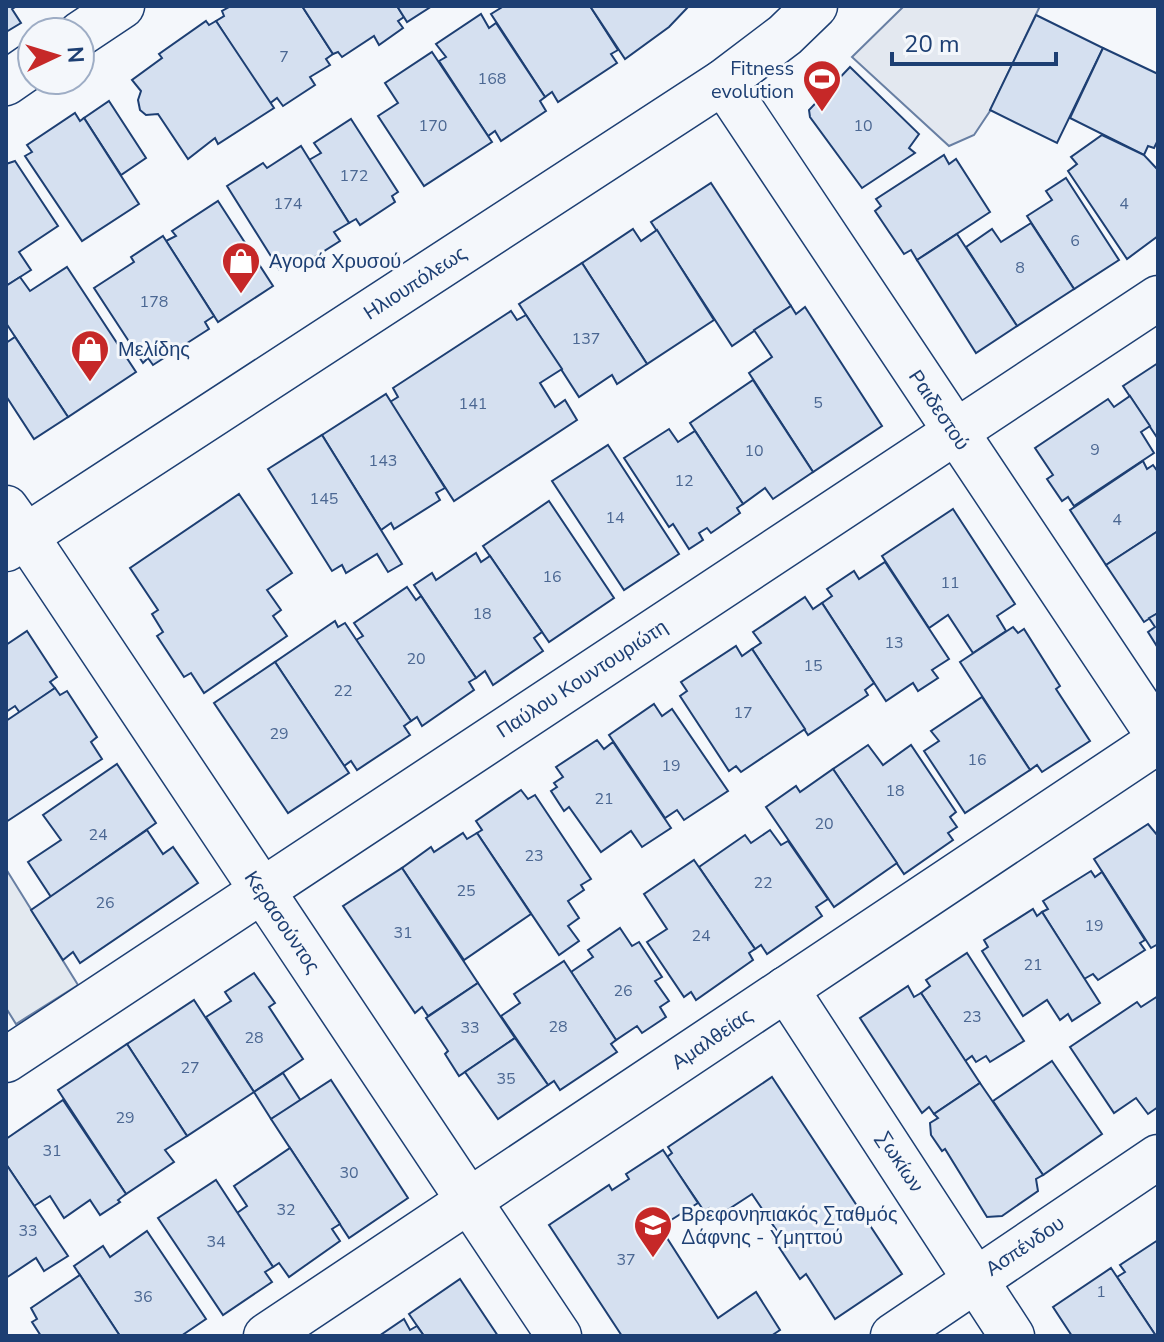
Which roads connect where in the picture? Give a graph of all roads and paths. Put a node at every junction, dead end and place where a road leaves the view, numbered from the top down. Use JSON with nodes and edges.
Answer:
{"nodes":[{"id":1,"x":122,"y":6,"type":"edge"},
{"id":2,"x":815,"y":6,"type":"edge"},
{"id":3,"x":96,"y":23,"type":"edge"},
{"id":4,"x":723,"y":82,"type":"junction"},
{"id":5,"x":1158,"y":298,"type":"edge"},
{"id":6,"x":955,"y":433,"type":"junction"},
{"id":7,"x":13,"y":531,"type":"edge"},
{"id":8,"x":1158,"y":738,"type":"edge"},
{"id":9,"x":262,"y":891,"type":"junction"},
{"id":10,"x":786,"y":989,"type":"junction"},
{"id":11,"x":6,"y":1060,"type":"edge"},
{"id":12,"x":1158,"y":1157,"type":"edge"},
{"id":13,"x":469,"y":1201,"type":"junction"},
{"id":14,"x":976,"y":1278,"type":"junction"},
{"id":15,"x":266,"y":1336,"type":"edge"},
{"id":16,"x":559,"y":1336,"type":"edge"},
{"id":17,"x":893,"y":1336,"type":"edge"},
{"id":18,"x":1012,"y":1336,"type":"edge"}],
"edges":[{"from":1,"to":3,"type":"street"},
{"from":2,"to":4,"type":"street","name":"Ηλιουπόλεως"},
{"from":4,"to":6,"type":"street","name":"Ραιδεστού"},
{"from":4,"to":7,"type":"street","name":"Ηλιουπόλεως"},
{"from":5,"to":6,"type":"street","name":"Παύλου Κουντουριώτη"},
{"from":6,"to":8,"type":"street","name":"Ραιδεστού"},
{"from":6,"to":9,"type":"street","name":"Παύλου Κουντουριώτη"},
{"from":7,"to":9,"type":"street","name":"Κερασούντος"},
{"from":8,"to":10,"type":"street","name":"Αμαλθείας"},
{"from":9,"to":11,"type":"street","name":"Παύλου Κουντουριώτη"},
{"from":9,"to":13,"type":"street","name":"Κερασούντος"},
{"from":10,"to":13,"type":"street","name":"Αμαλθείας"},
{"from":10,"to":14,"type":"street","name":"Σωκίων"},
{"from":12,"to":14,"type":"street","name":"Ασπένδου"},
{"from":13,"to":15,"type":"street","name":"Αμαλθείας"},
{"from":13,"to":16,"type":"street","name":"Κερασούντος"},
{"from":14,"to":17,"type":"street","name":"Ασπένδου"},
{"from":14,"to":18,"type":"street","name":"Σωκίων"}]}
